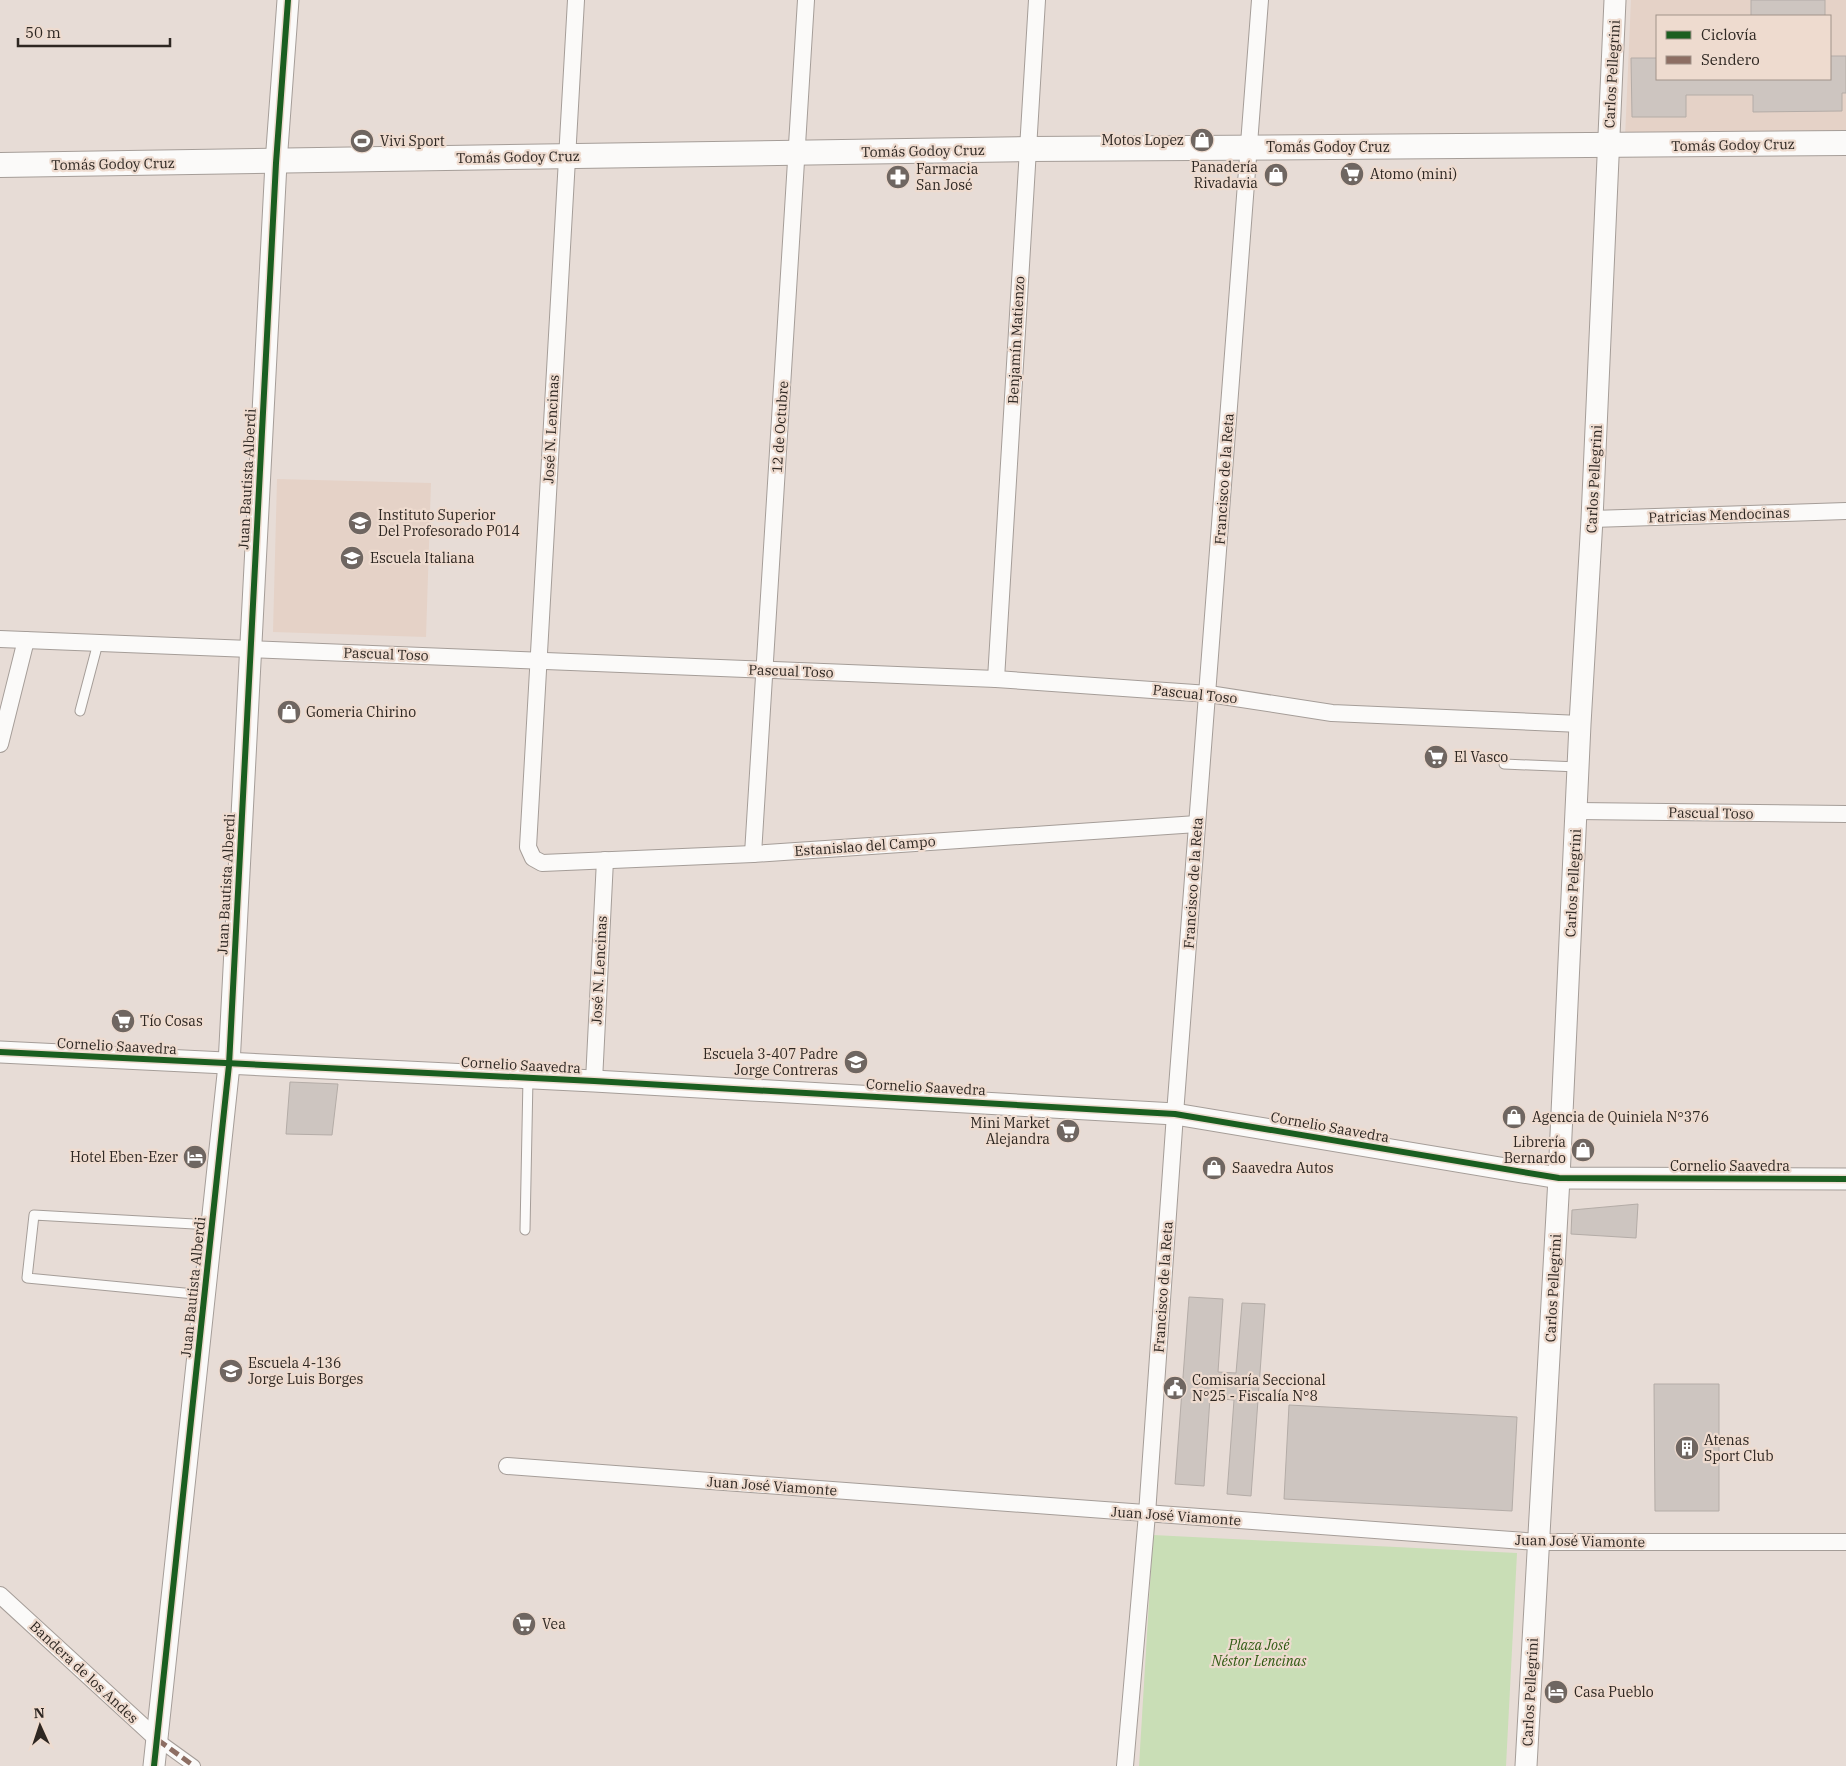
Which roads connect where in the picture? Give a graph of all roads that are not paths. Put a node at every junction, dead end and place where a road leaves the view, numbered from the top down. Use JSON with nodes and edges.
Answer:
{"nodes":[{"id":1,"x":288,"y":0,"type":"edge"},
{"id":2,"x":576,"y":0,"type":"edge"},
{"id":3,"x":806,"y":0,"type":"edge"},
{"id":4,"x":1037,"y":0,"type":"edge"},
{"id":5,"x":1260,"y":0,"type":"edge"},
{"id":6,"x":1615,"y":0,"type":"edge"},
{"id":7,"x":1846,"y":143,"type":"edge"},
{"id":8,"x":1608,"y":146,"type":"junction"},
{"id":9,"x":1249,"y":147,"type":"junction"},
{"id":10,"x":1027,"y":150,"type":"junction"},
{"id":11,"x":797,"y":153,"type":"junction"},
{"id":12,"x":567,"y":156,"type":"junction"},
{"id":13,"x":276,"y":163,"type":"junction"},
{"id":14,"x":0,"y":165,"type":"edge"},
{"id":15,"x":1846,"y":511,"type":"edge"},
{"id":16,"x":1592,"y":519,"type":"junction"},
{"id":17,"x":0,"y":638,"type":"edge"},
{"id":18,"x":26,"y":640,"type":"junction"},
{"id":19,"x":98,"y":643,"type":"junction"},
{"id":20,"x":250,"y":649,"type":"junction"},
{"id":21,"x":538,"y":660,"type":"junction"},
{"id":22,"x":765,"y":670,"type":"junction"},
{"id":23,"x":996,"y":679,"type":"junction"},
{"id":24,"x":1209,"y":694,"type":"junction"},
{"id":25,"x":80,"y":711,"type":"dead end"},
{"id":26,"x":1580,"y":724,"type":"junction"},
{"id":27,"x":0,"y":744,"type":"edge"},
{"id":28,"x":1504,"y":764,"type":"dead end"},
{"id":29,"x":1578,"y":767,"type":"junction"},
{"id":30,"x":1577,"y":812,"type":"junction"},
{"id":31,"x":1846,"y":814,"type":"edge"},
{"id":32,"x":1197,"y":824,"type":"junction"},
{"id":33,"x":753,"y":854,"type":"junction"},
{"id":34,"x":533,"y":858,"type":"joint"},
{"id":35,"x":605,"y":860,"type":"junction"},
{"id":36,"x":0,"y":1052,"type":"edge"},
{"id":37,"x":229,"y":1065,"type":"junction"},
{"id":38,"x":528,"y":1078,"type":"junction"},
{"id":39,"x":594,"y":1081,"type":"junction"},
{"id":40,"x":1175,"y":1114,"type":"junction"},
{"id":41,"x":1559,"y":1178,"type":"junction"},
{"id":42,"x":1846,"y":1179,"type":"edge"},
{"id":43,"x":212,"y":1225,"type":"junction"},
{"id":44,"x":525,"y":1230,"type":"dead end"},
{"id":45,"x":205,"y":1295,"type":"junction"},
{"id":46,"x":507,"y":1466,"type":"dead end"},
{"id":47,"x":1146,"y":1514,"type":"junction"},
{"id":48,"x":1538,"y":1542,"type":"junction"},
{"id":49,"x":1846,"y":1542,"type":"edge"},
{"id":50,"x":0,"y":1595,"type":"edge"},
{"id":51,"x":158,"y":1740,"type":"junction"},
{"id":52,"x":154,"y":1766,"type":"edge"},
{"id":53,"x":194,"y":1766,"type":"edge"},
{"id":54,"x":1125,"y":1766,"type":"edge"},
{"id":55,"x":1526,"y":1766,"type":"edge"}],
"edges":[{"from":1,"to":13,"type":"street","name":"Juan Bautista Alberdi"},
{"from":2,"to":12,"type":"street","name":"José N. Lencinas"},
{"from":3,"to":11,"type":"street","name":"12 de Octubre"},
{"from":4,"to":10,"type":"street","name":"Benjamín Matienzo"},
{"from":5,"to":9,"type":"street","name":"Francisco de la Reta"},
{"from":6,"to":8,"type":"street","name":"Carlos Pellegrini"},
{"from":7,"to":8,"type":"main road","name":"Tomás Godoy Cruz"},
{"from":8,"to":9,"type":"main road","name":"Tomás Godoy Cruz"},
{"from":8,"to":16,"type":"street","name":"Carlos Pellegrini"},
{"from":9,"to":10,"type":"main road","name":"Tomás Godoy Cruz"},
{"from":9,"to":24,"type":"street","name":"Francisco de la Reta"},
{"from":10,"to":11,"type":"main road","name":"Tomás Godoy Cruz"},
{"from":10,"to":23,"type":"street","name":"Benjamín Matienzo"},
{"from":11,"to":12,"type":"main road","name":"Tomás Godoy Cruz"},
{"from":11,"to":22,"type":"street","name":"12 de Octubre"},
{"from":12,"to":13,"type":"main road","name":"Tomás Godoy Cruz"},
{"from":12,"to":21,"type":"street","name":"José N. Lencinas"},
{"from":13,"to":14,"type":"main road","name":"Tomás Godoy Cruz"},
{"from":13,"to":20,"type":"street","name":"Juan Bautista Alberdi"},
{"from":15,"to":16,"type":"street","name":"Patricias Mendocinas"},
{"from":16,"to":26,"type":"street","name":"Carlos Pellegrini"},
{"from":17,"to":18,"type":"street","name":"Pascual Toso"},
{"from":18,"to":19,"type":"street","name":"Pascual Toso"},
{"from":18,"to":27,"type":"street"},
{"from":19,"to":20,"type":"street","name":"Pascual Toso"},
{"from":19,"to":25,"type":"lane"},
{"from":20,"to":21,"type":"street","name":"Pascual Toso"},
{"from":20,"to":37,"type":"street","name":"Juan Bautista Alberdi"},
{"from":21,"to":22,"type":"street","name":"Pascual Toso"},
{"from":21,"to":34,"type":"street","name":"José N. Lencinas"},
{"from":22,"to":23,"type":"street","name":"Pascual Toso"},
{"from":22,"to":33,"type":"street","name":"12 de Octubre"},
{"from":23,"to":24,"type":"street","name":"Pascual Toso"},
{"from":24,"to":26,"type":"street","name":"Pascual Toso"},
{"from":24,"to":32,"type":"street","name":"Francisco de la Reta"},
{"from":26,"to":29,"type":"street","name":"Carlos Pellegrini"},
{"from":28,"to":29,"type":"lane"},
{"from":29,"to":30,"type":"street","name":"Carlos Pellegrini"},
{"from":30,"to":31,"type":"street","name":"Pascual Toso"},
{"from":30,"to":41,"type":"street","name":"Carlos Pellegrini"},
{"from":32,"to":33,"type":"street","name":"Estanislao del Campo"},
{"from":32,"to":40,"type":"street","name":"Francisco de la Reta"},
{"from":33,"to":35,"type":"street","name":"Estanislao del Campo"},
{"from":34,"to":35,"type":"street","name":"Estanislao del Campo"},
{"from":35,"to":39,"type":"street","name":"José N. Lencinas"},
{"from":36,"to":37,"type":"street","name":"Cornelio Saavedra"},
{"from":37,"to":38,"type":"street","name":"Cornelio Saavedra"},
{"from":37,"to":43,"type":"street","name":"Juan Bautista Alberdi"},
{"from":38,"to":39,"type":"street","name":"Cornelio Saavedra"},
{"from":38,"to":44,"type":"lane"},
{"from":39,"to":40,"type":"street","name":"Cornelio Saavedra"},
{"from":40,"to":41,"type":"street","name":"Cornelio Saavedra"},
{"from":40,"to":47,"type":"street","name":"Francisco de la Reta"},
{"from":41,"to":42,"type":"street","name":"Cornelio Saavedra"},
{"from":41,"to":48,"type":"street","name":"Carlos Pellegrini"},
{"from":43,"to":45,"type":"street","name":"Juan Bautista Alberdi"},
{"from":43,"to":45,"type":"lane"},
{"from":45,"to":51,"type":"street","name":"Juan Bautista Alberdi"},
{"from":46,"to":47,"type":"street","name":"Juan José Viamonte"},
{"from":47,"to":48,"type":"street","name":"Juan José Viamonte"},
{"from":47,"to":54,"type":"street","name":"Francisco de la Reta"},
{"from":48,"to":49,"type":"street","name":"Juan José Viamonte"},
{"from":48,"to":55,"type":"street","name":"Carlos Pellegrini"},
{"from":50,"to":51,"type":"street","name":"Bandera de los Andes"},
{"from":51,"to":52,"type":"street","name":"Juan Bautista Alberdi"},
{"from":51,"to":53,"type":"street","name":"Bandera de los Andes"}]}
